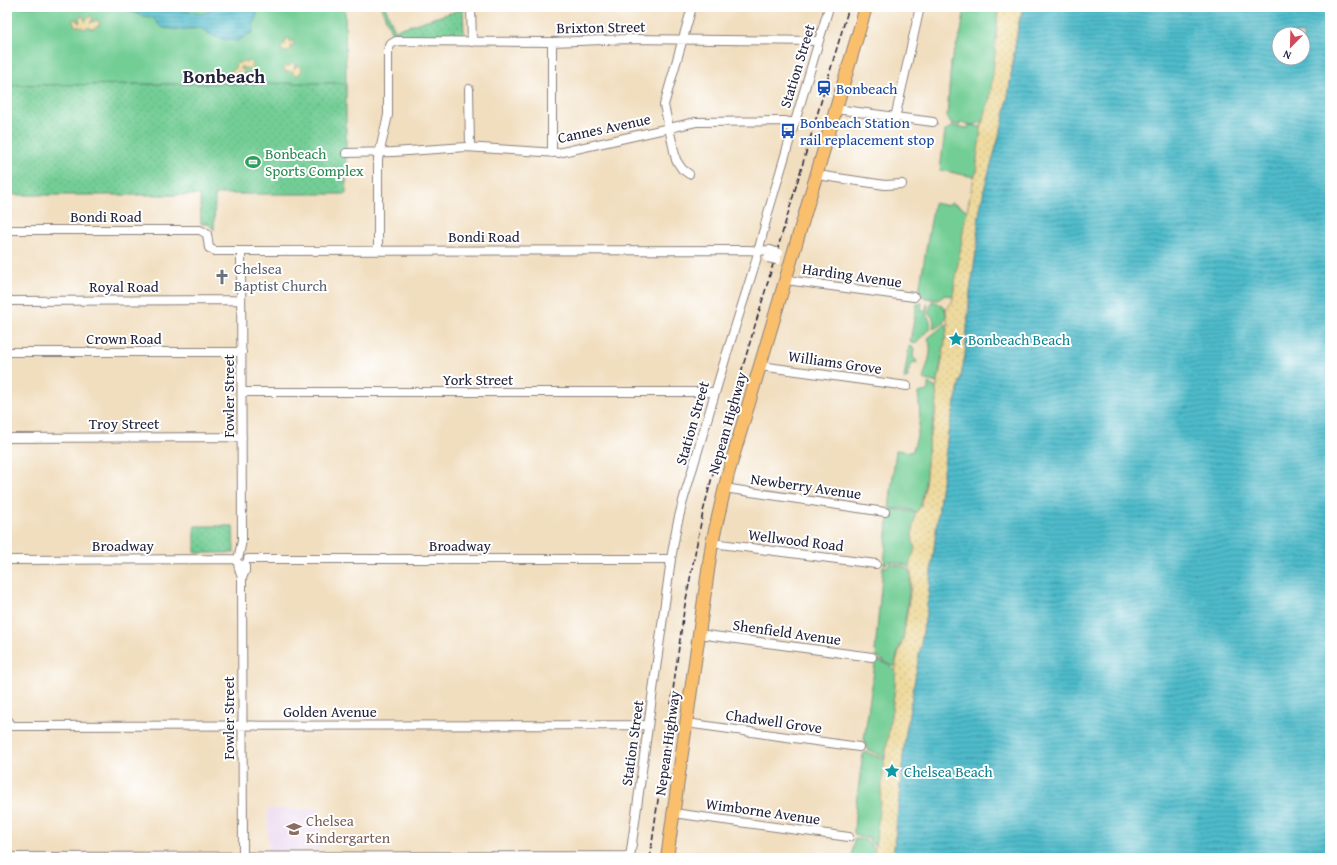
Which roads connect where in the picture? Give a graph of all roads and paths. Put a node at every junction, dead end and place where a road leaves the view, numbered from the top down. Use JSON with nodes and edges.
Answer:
{"nodes":[{"id":1,"x":471,"y":7,"type":"edge"},
{"id":2,"x":692,"y":7,"type":"edge"},
{"id":3,"x":829,"y":7,"type":"edge"},
{"id":4,"x":866,"y":7,"type":"edge"},
{"id":5,"x":920,"y":7,"type":"edge"},
{"id":6,"x":682,"y":40,"type":"junction"},
{"id":7,"x":819,"y":41,"type":"junction"},
{"id":8,"x":472,"y":42,"type":"junction"},
{"id":9,"x":552,"y":42,"type":"junction"},
{"id":10,"x":469,"y":89,"type":"dead end"},
{"id":11,"x":836,"y":109,"type":"junction"},
{"id":12,"x":895,"y":118,"type":"junction"},
{"id":13,"x":933,"y":122,"type":"dead end"},
{"id":14,"x":795,"y":123,"type":"junction"},
{"id":15,"x":669,"y":128,"type":"junction"},
{"id":16,"x":470,"y":147,"type":"junction"},
{"id":17,"x":346,"y":153,"type":"dead end"},
{"id":18,"x":379,"y":153,"type":"junction"},
{"id":19,"x":552,"y":153,"type":"junction"},
{"id":20,"x":689,"y":174,"type":"dead end"},
{"id":21,"x":817,"y":175,"type":"junction"},
{"id":22,"x":902,"y":184,"type":"dead end"},
{"id":23,"x":7,"y":230,"type":"edge"},
{"id":24,"x":378,"y":250,"type":"junction"},
{"id":25,"x":242,"y":251,"type":"junction"},
{"id":26,"x":758,"y":251,"type":"junction"},
{"id":27,"x":791,"y":261,"type":"junction"},
{"id":28,"x":786,"y":280,"type":"junction"},
{"id":29,"x":914,"y":297,"type":"dead end"},
{"id":30,"x":241,"y":300,"type":"junction"},
{"id":31,"x":7,"y":301,"type":"edge"},
{"id":32,"x":7,"y":352,"type":"edge"},
{"id":33,"x":242,"y":352,"type":"junction"},
{"id":34,"x":760,"y":366,"type":"junction"},
{"id":35,"x":907,"y":386,"type":"dead end"},
{"id":36,"x":242,"y":392,"type":"junction"},
{"id":37,"x":715,"y":392,"type":"junction"},
{"id":38,"x":242,"y":437,"type":"junction"},
{"id":39,"x":7,"y":438,"type":"edge"},
{"id":40,"x":724,"y":488,"type":"junction"},
{"id":41,"x":885,"y":512,"type":"dead end"},
{"id":42,"x":712,"y":543,"type":"junction"},
{"id":43,"x":242,"y":559,"type":"junction"},
{"id":44,"x":671,"y":559,"type":"junction"},
{"id":45,"x":8,"y":560,"type":"edge"},
{"id":46,"x":876,"y":564,"type":"dead end"},
{"id":47,"x":698,"y":634,"type":"junction"},
{"id":48,"x":872,"y":657,"type":"dead end"},
{"id":49,"x":7,"y":719,"type":"edge"},
{"id":50,"x":686,"y":723,"type":"junction"},
{"id":51,"x":648,"y":725,"type":"junction"},
{"id":52,"x":242,"y":726,"type":"junction"},
{"id":53,"x":10,"y":729,"type":"edge"},
{"id":54,"x":859,"y":746,"type":"dead end"},
{"id":55,"x":673,"y":813,"type":"junction"},
{"id":56,"x":849,"y":837,"type":"dead end"},
{"id":57,"x":7,"y":857,"type":"edge"},
{"id":58,"x":242,"y":857,"type":"edge"},
{"id":59,"x":630,"y":857,"type":"edge"},
{"id":60,"x":667,"y":858,"type":"edge"}],
"edges":[{"from":1,"to":8,"type":"street"},
{"from":2,"to":6,"type":"street"},
{"from":3,"to":7,"type":"street","name":"Station Street"},
{"from":4,"to":11,"type":"highway","name":"Nepean Highway"},
{"from":5,"to":12,"type":"street"},
{"from":6,"to":7,"type":"street","name":"Brixton Street"},
{"from":6,"to":9,"type":"street","name":"Brixton Street"},
{"from":6,"to":15,"type":"street"},
{"from":7,"to":14,"type":"street","name":"Station Street"},
{"from":8,"to":9,"type":"street","name":"Brixton Street"},
{"from":8,"to":18,"type":"street","name":"Brixton Street"},
{"from":9,"to":19,"type":"street"},
{"from":10,"to":16,"type":"street"},
{"from":11,"to":12,"type":"street"},
{"from":11,"to":21,"type":"highway","name":"Nepean Highway"},
{"from":12,"to":13,"type":"street"},
{"from":14,"to":15,"type":"street","name":"Cannes Avenue"},
{"from":14,"to":26,"type":"street","name":"Station Street"},
{"from":15,"to":19,"type":"street","name":"Cannes Avenue"},
{"from":15,"to":20,"type":"street"},
{"from":16,"to":18,"type":"street","name":"Cannes Avenue"},
{"from":16,"to":19,"type":"street","name":"Cannes Avenue"},
{"from":17,"to":18,"type":"street","name":"Cannes Avenue"},
{"from":18,"to":24,"type":"street"},
{"from":21,"to":22,"type":"street"},
{"from":21,"to":27,"type":"highway","name":"Nepean Highway"},
{"from":23,"to":25,"type":"street","name":"Bondi Road"},
{"from":24,"to":25,"type":"street","name":"Bondi Road"},
{"from":24,"to":26,"type":"street","name":"Bondi Road"},
{"from":25,"to":30,"type":"street","name":"Fowler Street"},
{"from":26,"to":27,"type":"street","bridge":true},
{"from":26,"to":37,"type":"street","name":"Station Street"},
{"from":27,"to":28,"type":"highway","name":"Nepean Highway"},
{"from":28,"to":29,"type":"street","name":"Harding Avenue"},
{"from":28,"to":34,"type":"highway","name":"Nepean Highway"},
{"from":30,"to":31,"type":"street","name":"Royal Road"},
{"from":30,"to":33,"type":"street","name":"Fowler Street"},
{"from":32,"to":33,"type":"street","name":"Crown Road"},
{"from":33,"to":36,"type":"street","name":"Fowler Street"},
{"from":34,"to":35,"type":"street","name":"Williams Grove"},
{"from":34,"to":40,"type":"highway","name":"Nepean Highway"},
{"from":36,"to":37,"type":"street","name":"York Street"},
{"from":36,"to":38,"type":"street","name":"Fowler Street"},
{"from":37,"to":44,"type":"street","name":"Station Street"},
{"from":38,"to":39,"type":"street","name":"Troy Street"},
{"from":38,"to":43,"type":"street","name":"Fowler Street"},
{"from":40,"to":41,"type":"street","name":"Newberry Avenue"},
{"from":40,"to":42,"type":"highway","name":"Nepean Highway"},
{"from":42,"to":46,"type":"street","name":"Wellwood Road"},
{"from":42,"to":47,"type":"highway","name":"Nepean Highway"},
{"from":43,"to":44,"type":"street","name":"Broadway"},
{"from":43,"to":45,"type":"street","name":"Broadway"},
{"from":43,"to":52,"type":"street","name":"Fowler Street"},
{"from":44,"to":51,"type":"street","name":"Station Street"},
{"from":47,"to":48,"type":"street","name":"Shenfield Avenue"},
{"from":47,"to":50,"type":"highway","name":"Nepean Highway"},
{"from":49,"to":53,"type":"street"},
{"from":50,"to":54,"type":"street","name":"Chadwell Grove"},
{"from":50,"to":55,"type":"highway","name":"Nepean Highway"},
{"from":51,"to":52,"type":"street","name":"Golden Avenue"},
{"from":51,"to":59,"type":"street","name":"Station Street"},
{"from":52,"to":53,"type":"street","name":"Golden Avenue"},
{"from":52,"to":58,"type":"street","name":"Fowler Street"},
{"from":55,"to":56,"type":"street","name":"Wimborne Avenue"},
{"from":55,"to":60,"type":"highway","name":"Nepean Highway"},
{"from":57,"to":58,"type":"street"},
{"from":58,"to":59,"type":"street"}]}
